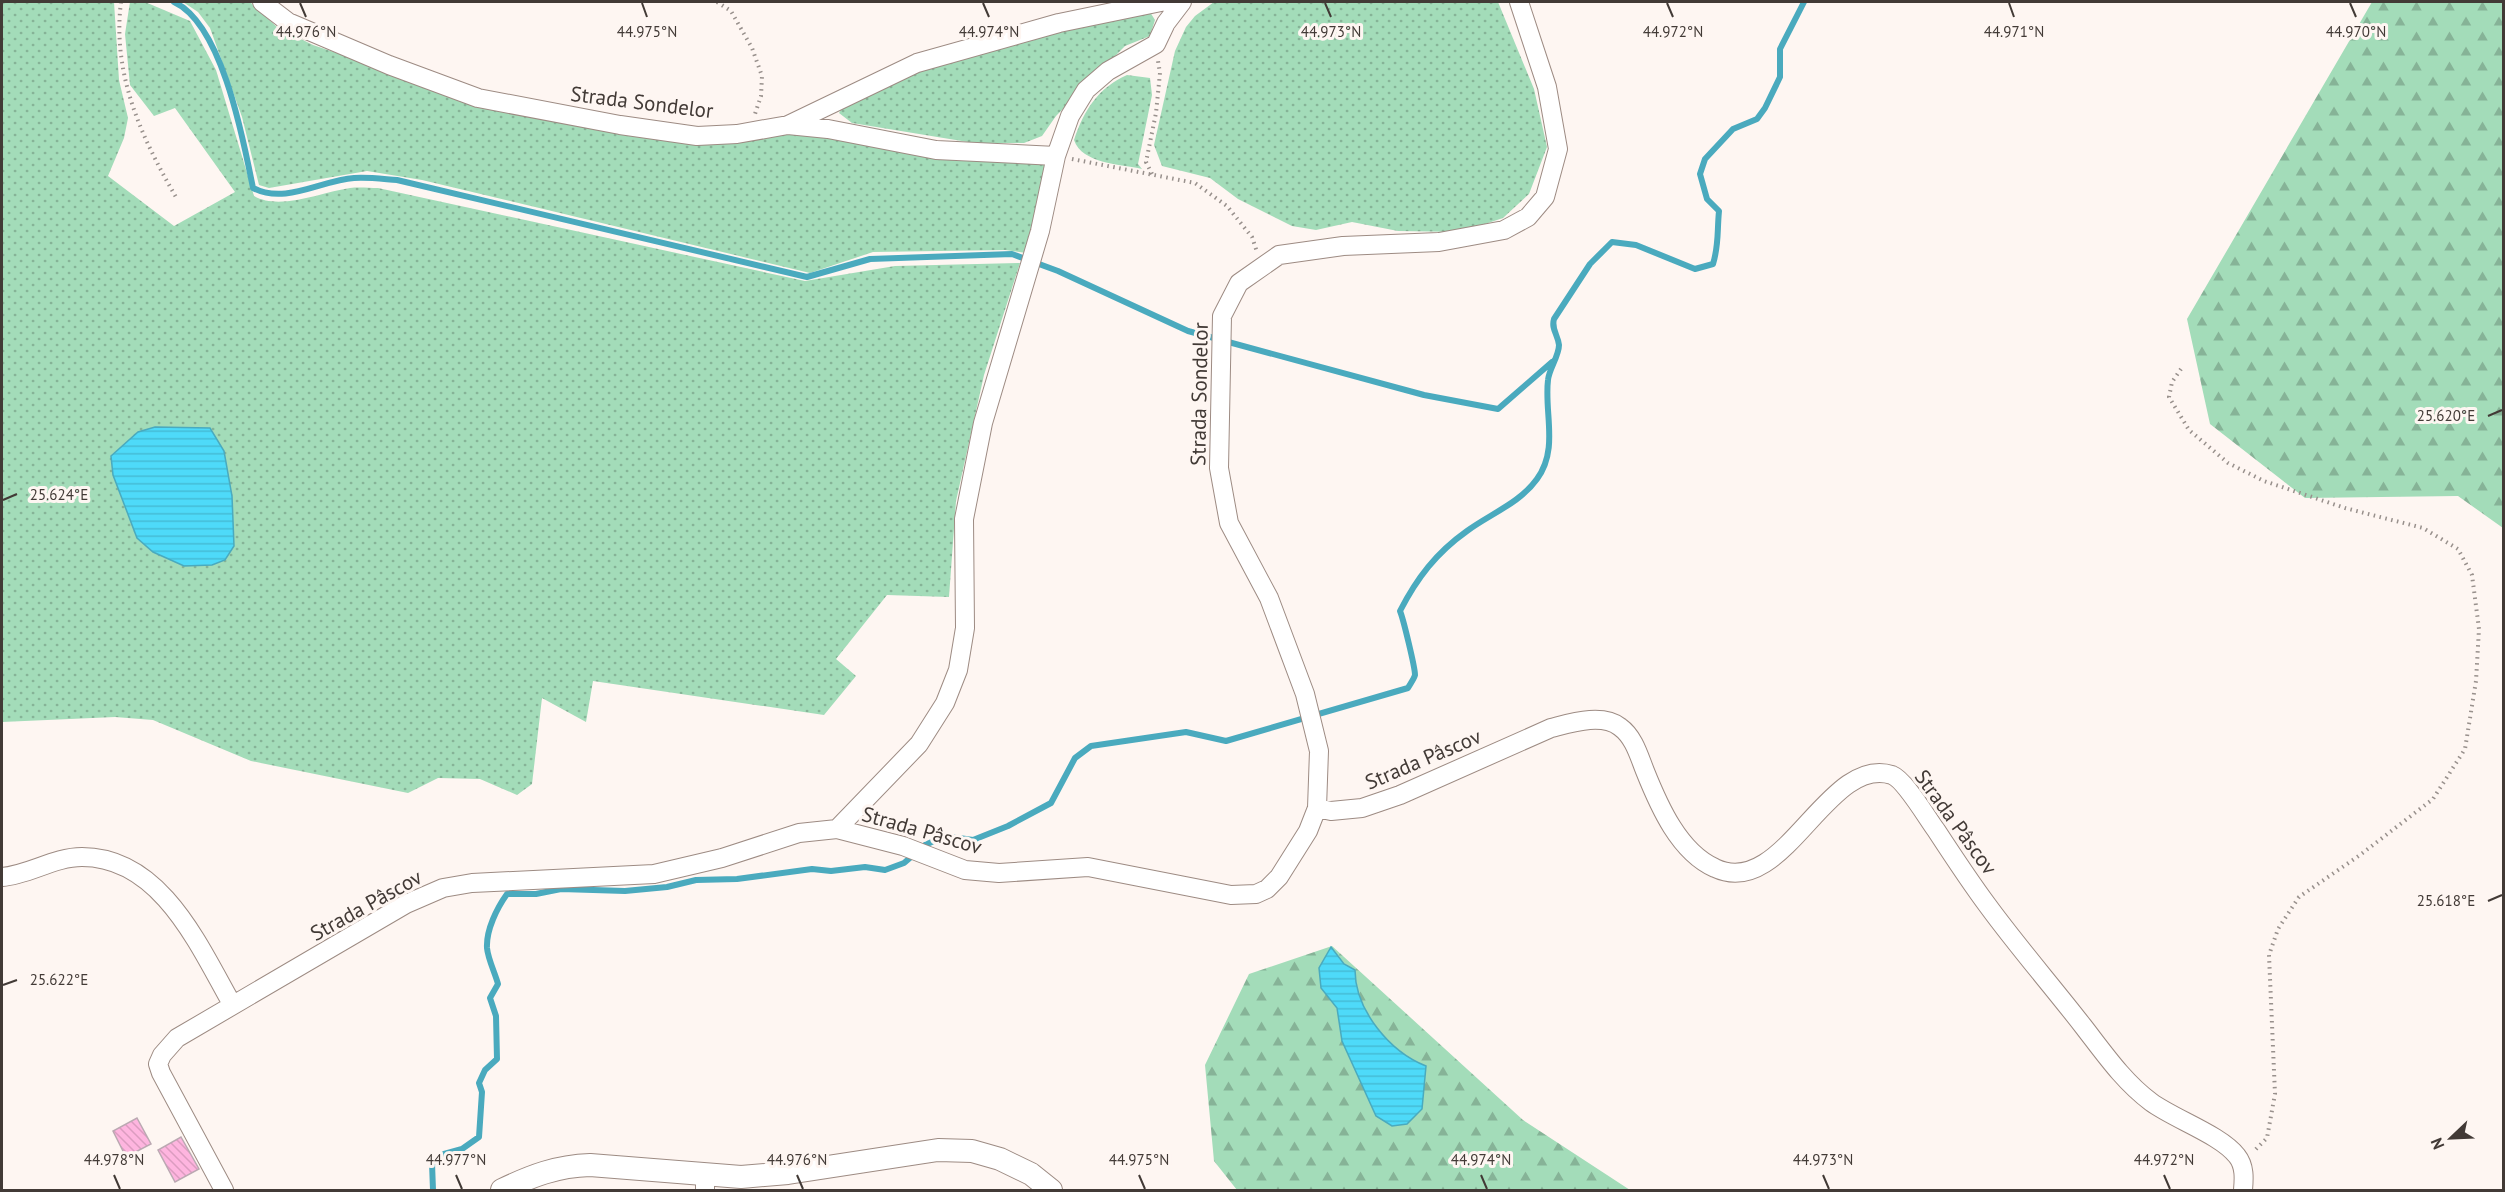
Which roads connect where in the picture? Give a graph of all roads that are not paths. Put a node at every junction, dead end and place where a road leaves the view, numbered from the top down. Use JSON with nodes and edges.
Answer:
{"nodes":[{"id":1,"x":262,"y":2,"type":"edge"},
{"id":2,"x":1161,"y":2,"type":"edge"},
{"id":3,"x":1182,"y":2,"type":"edge"},
{"id":4,"x":1519,"y":2,"type":"edge"},
{"id":5,"x":788,"y":125,"type":"junction"},
{"id":6,"x":1056,"y":156,"type":"junction"},
{"id":7,"x":1317,"y":808,"type":"junction"},
{"id":8,"x":837,"y":829,"type":"junction"},
{"id":9,"x":2,"y":877,"type":"edge"},
{"id":10,"x":232,"y":1004,"type":"junction"},
{"id":11,"x":705,"y":1183,"type":"edge"},
{"id":12,"x":224,"y":1191,"type":"edge"},
{"id":13,"x":502,"y":1191,"type":"edge"},
{"id":14,"x":1051,"y":1191,"type":"edge"},
{"id":15,"x":2243,"y":1191,"type":"edge"}],
"edges":[{"from":1,"to":5,"type":"street","name":"Strada Sondelor"},
{"from":2,"to":5,"type":"street","name":"Strada Sondelor"},
{"from":3,"to":6,"type":"street"},
{"from":4,"to":7,"type":"street","name":"Strada Sondelor"},
{"from":5,"to":6,"type":"street"},
{"from":6,"to":8,"type":"street"},
{"from":7,"to":8,"type":"street","name":"Strada Pâscov"},
{"from":7,"to":15,"type":"street","name":"Strada Pâscov"},
{"from":8,"to":10,"type":"street","name":"Strada Pâscov"},
{"from":9,"to":10,"type":"street"},
{"from":10,"to":12,"type":"street","name":"Strada Pâscov"},
{"from":11,"to":13,"type":"main road"},
{"from":11,"to":14,"type":"main road"}]}
